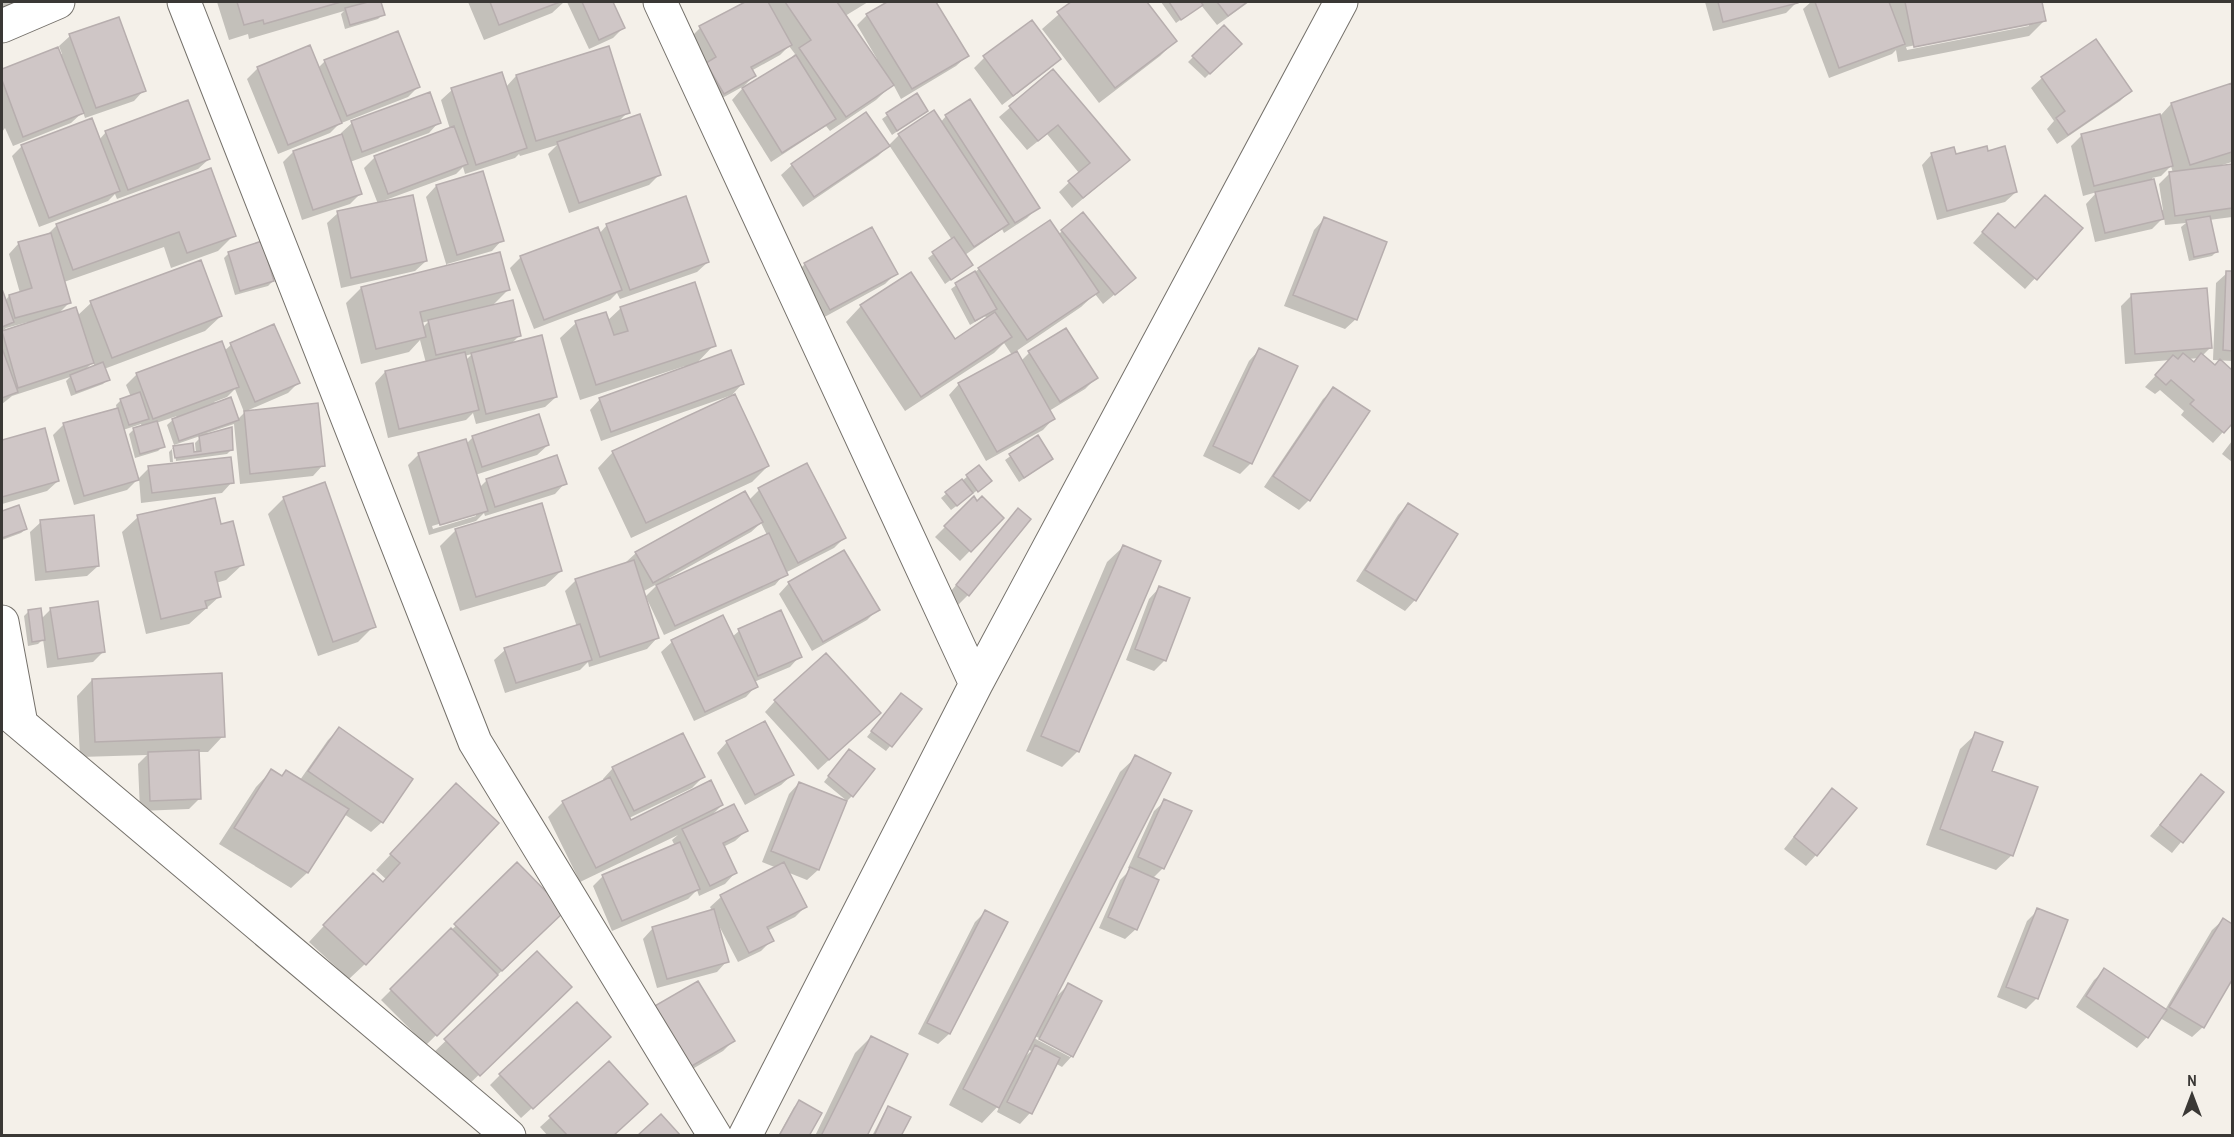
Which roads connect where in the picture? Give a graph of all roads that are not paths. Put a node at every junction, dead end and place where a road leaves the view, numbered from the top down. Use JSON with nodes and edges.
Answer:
{"nodes":[{"id":1,"x":58,"y":2,"type":"edge"},
{"id":2,"x":184,"y":2,"type":"edge"},
{"id":3,"x":1341,"y":2,"type":"edge"},
{"id":4,"x":670,"y":6,"type":"edge"},
{"id":5,"x":2,"y":26,"type":"edge"},
{"id":6,"x":2,"y":622,"type":"edge"},
{"id":7,"x":976,"y":684,"type":"junction"},
{"id":8,"x":11,"y":716,"type":"edge"},
{"id":9,"x":509,"y":1136,"type":"edge"},
{"id":10,"x":715,"y":1136,"type":"edge"},
{"id":11,"x":745,"y":1136,"type":"edge"}],
"edges":[{"from":1,"to":5,"type":"street"},
{"from":2,"to":10,"type":"street"},
{"from":3,"to":7,"type":"street"},
{"from":4,"to":7,"type":"street"},
{"from":6,"to":8,"type":"street"},
{"from":7,"to":11,"type":"street"},
{"from":8,"to":9,"type":"street"}]}
